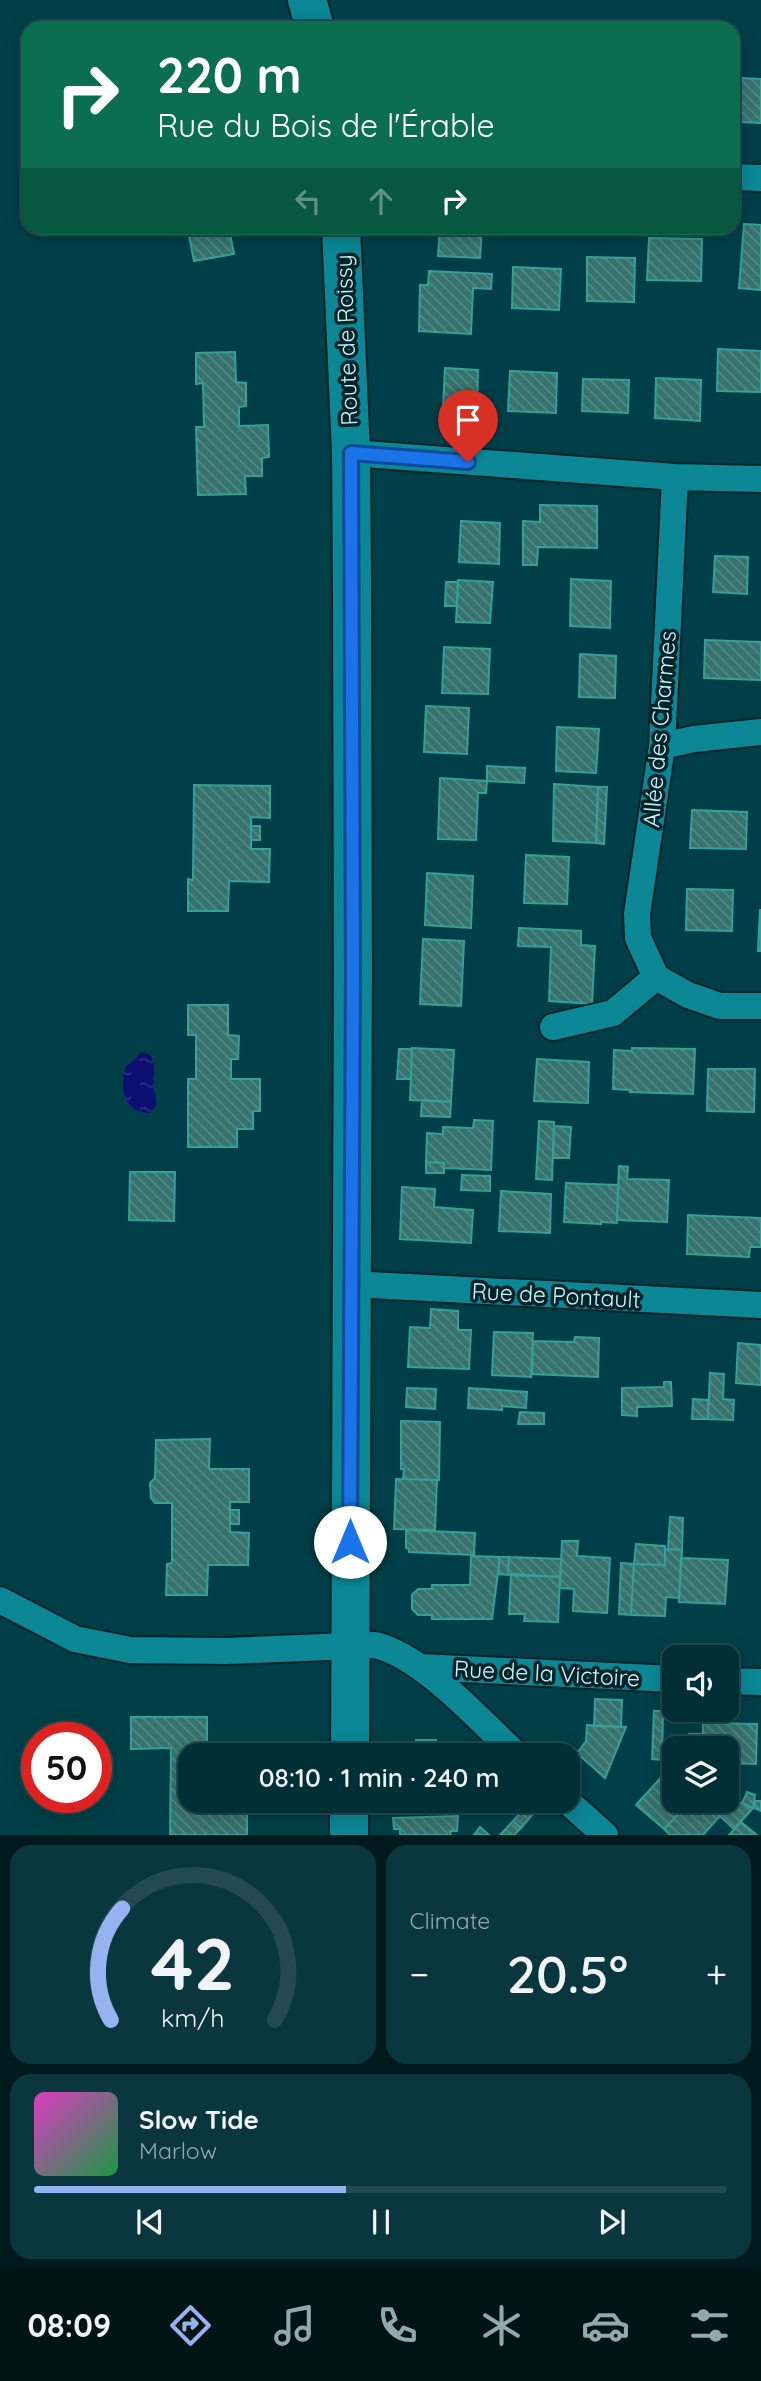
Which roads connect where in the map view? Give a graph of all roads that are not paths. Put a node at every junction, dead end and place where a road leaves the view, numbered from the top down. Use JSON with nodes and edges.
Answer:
{"nodes":[{"id":1,"x":307,"y":0,"type":"edge"},
{"id":2,"x":313,"y":21,"type":"edge"},
{"id":3,"x":740,"y":177,"type":"edge"},
{"id":4,"x":761,"y":178,"type":"edge"},
{"id":5,"x":341,"y":235,"type":"edge"},
{"id":6,"x":351,"y":453,"type":"junction"},
{"id":7,"x":676,"y":477,"type":"junction"},
{"id":8,"x":761,"y":479,"type":"edge"},
{"id":9,"x":761,"y":732,"type":"edge"},
{"id":10,"x":663,"y":746,"type":"junction"},
{"id":11,"x":656,"y":977,"type":"junction"},
{"id":12,"x":761,"y":1006,"type":"edge"},
{"id":13,"x":553,"y":1027,"type":"dead end"},
{"id":14,"x":351,"y":1284,"type":"junction"},
{"id":15,"x":761,"y":1305,"type":"edge"},
{"id":16,"x":0,"y":1601,"type":"edge"},
{"id":17,"x":351,"y":1646,"type":"junction"},
{"id":18,"x":421,"y":1667,"type":"junction"},
{"id":19,"x":662,"y":1678,"type":"edge"},
{"id":20,"x":739,"y":1681,"type":"edge"},
{"id":21,"x":761,"y":1682,"type":"edge"},
{"id":22,"x":350,"y":1743,"type":"edge"},
{"id":23,"x":504,"y":1743,"type":"edge"},
{"id":24,"x":580,"y":1812,"type":"edge"},
{"id":25,"x":349,"y":1813,"type":"edge"},
{"id":26,"x":349,"y":1835,"type":"edge"},
{"id":27,"x":605,"y":1835,"type":"edge"}],
"edges":[{"from":1,"to":2,"type":"main road"},
{"from":3,"to":4,"type":"street"},
{"from":5,"to":6,"type":"main road","name":"Route de Roissy"},
{"from":6,"to":7,"type":"street"},
{"from":6,"to":14,"type":"main road","name":"Route de Roissy"},
{"from":7,"to":8,"type":"street"},
{"from":7,"to":10,"type":"street","name":"Allée des Charmes"},
{"from":9,"to":10,"type":"street"},
{"from":10,"to":11,"type":"street","name":"Allée des Charmes"},
{"from":11,"to":12,"type":"street"},
{"from":11,"to":13,"type":"street"},
{"from":14,"to":15,"type":"street","name":"Rue de Pontault"},
{"from":14,"to":17,"type":"main road","name":"Route de Roissy"},
{"from":16,"to":17,"type":"street"},
{"from":17,"to":18,"type":"street"},
{"from":17,"to":22,"type":"main road","name":"Route de Roissy"},
{"from":18,"to":19,"type":"street","name":"Rue de la Victoire"},
{"from":18,"to":23,"type":"street"},
{"from":20,"to":21,"type":"street"},
{"from":24,"to":27,"type":"street"},
{"from":25,"to":26,"type":"main road"}]}
